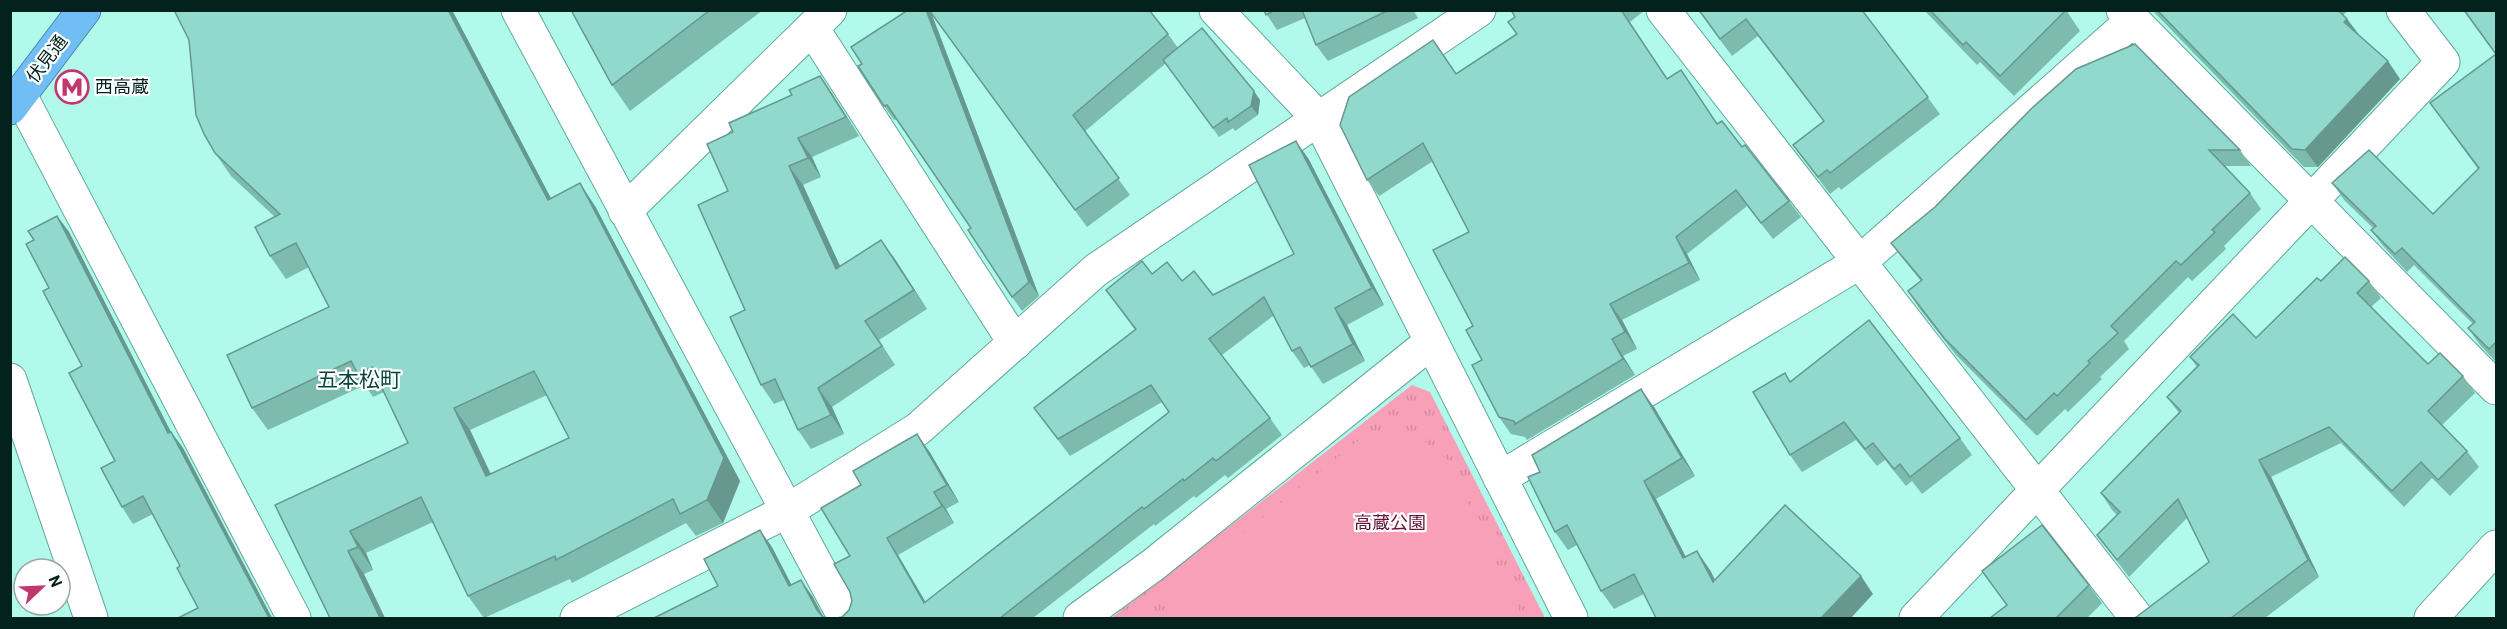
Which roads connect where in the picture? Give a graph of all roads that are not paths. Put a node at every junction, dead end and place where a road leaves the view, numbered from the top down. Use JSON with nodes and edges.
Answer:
{"nodes":[{"id":1,"x":84,"y":10,"type":"edge"},
{"id":2,"x":518,"y":10,"type":"edge"},
{"id":3,"x":1216,"y":10,"type":"edge"},
{"id":4,"x":1479,"y":10,"type":"edge"},
{"id":5,"x":1663,"y":10,"type":"edge"},
{"id":6,"x":2403,"y":10,"type":"edge"},
{"id":7,"x":2128,"y":15,"type":"edge"},
{"id":8,"x":821,"y":19,"type":"edge"},
{"id":9,"x":15,"y":101,"type":"edge"},
{"id":10,"x":1319,"y":119,"type":"junction"},
{"id":11,"x":2312,"y":201,"type":"junction"},
{"id":12,"x":625,"y":211,"type":"junction"},
{"id":13,"x":1860,"y":262,"type":"junction"},
{"id":14,"x":1431,"y":342,"type":"junction"},
{"id":15,"x":1015,"y":343,"type":"junction"},
{"id":16,"x":10,"y":380,"type":"edge"},
{"id":17,"x":2496,"y":388,"type":"edge"},
{"id":18,"x":1500,"y":478,"type":"junction"},
{"id":19,"x":2038,"y":491,"type":"junction"},
{"id":20,"x":787,"y":511,"type":"junction"},
{"id":21,"x":2496,"y":547,"type":"edge"},
{"id":22,"x":91,"y":618,"type":"edge"},
{"id":23,"x":294,"y":618,"type":"edge"},
{"id":24,"x":577,"y":618,"type":"edge"},
{"id":25,"x":845,"y":618,"type":"edge"},
{"id":26,"x":1080,"y":618,"type":"edge"},
{"id":27,"x":1571,"y":618,"type":"edge"},
{"id":28,"x":1916,"y":618,"type":"edge"},
{"id":29,"x":2137,"y":618,"type":"edge"},
{"id":30,"x":2431,"y":618,"type":"edge"}],
"edges":[{"from":1,"to":9,"type":"highway","name":"伏見通"},
{"from":2,"to":12,"type":"street"},
{"from":3,"to":10,"type":"street"},
{"from":4,"to":10,"type":"street"},
{"from":5,"to":13,"type":"street"},
{"from":6,"to":11,"type":"street"},
{"from":7,"to":11,"type":"street"},
{"from":7,"to":13,"type":"street"},
{"from":8,"to":12,"type":"street"},
{"from":8,"to":15,"type":"street"},
{"from":9,"to":23,"type":"street"},
{"from":10,"to":14,"type":"street"},
{"from":10,"to":15,"type":"street"},
{"from":11,"to":17,"type":"street"},
{"from":11,"to":19,"type":"street"},
{"from":12,"to":20,"type":"street"},
{"from":13,"to":18,"type":"street"},
{"from":13,"to":19,"type":"street"},
{"from":14,"to":18,"type":"street"},
{"from":14,"to":26,"type":"street"},
{"from":15,"to":20,"type":"street"},
{"from":16,"to":22,"type":"street"},
{"from":18,"to":27,"type":"street"},
{"from":19,"to":28,"type":"street"},
{"from":19,"to":29,"type":"street"},
{"from":20,"to":24,"type":"street"},
{"from":20,"to":25,"type":"street"},
{"from":21,"to":30,"type":"street"}]}
